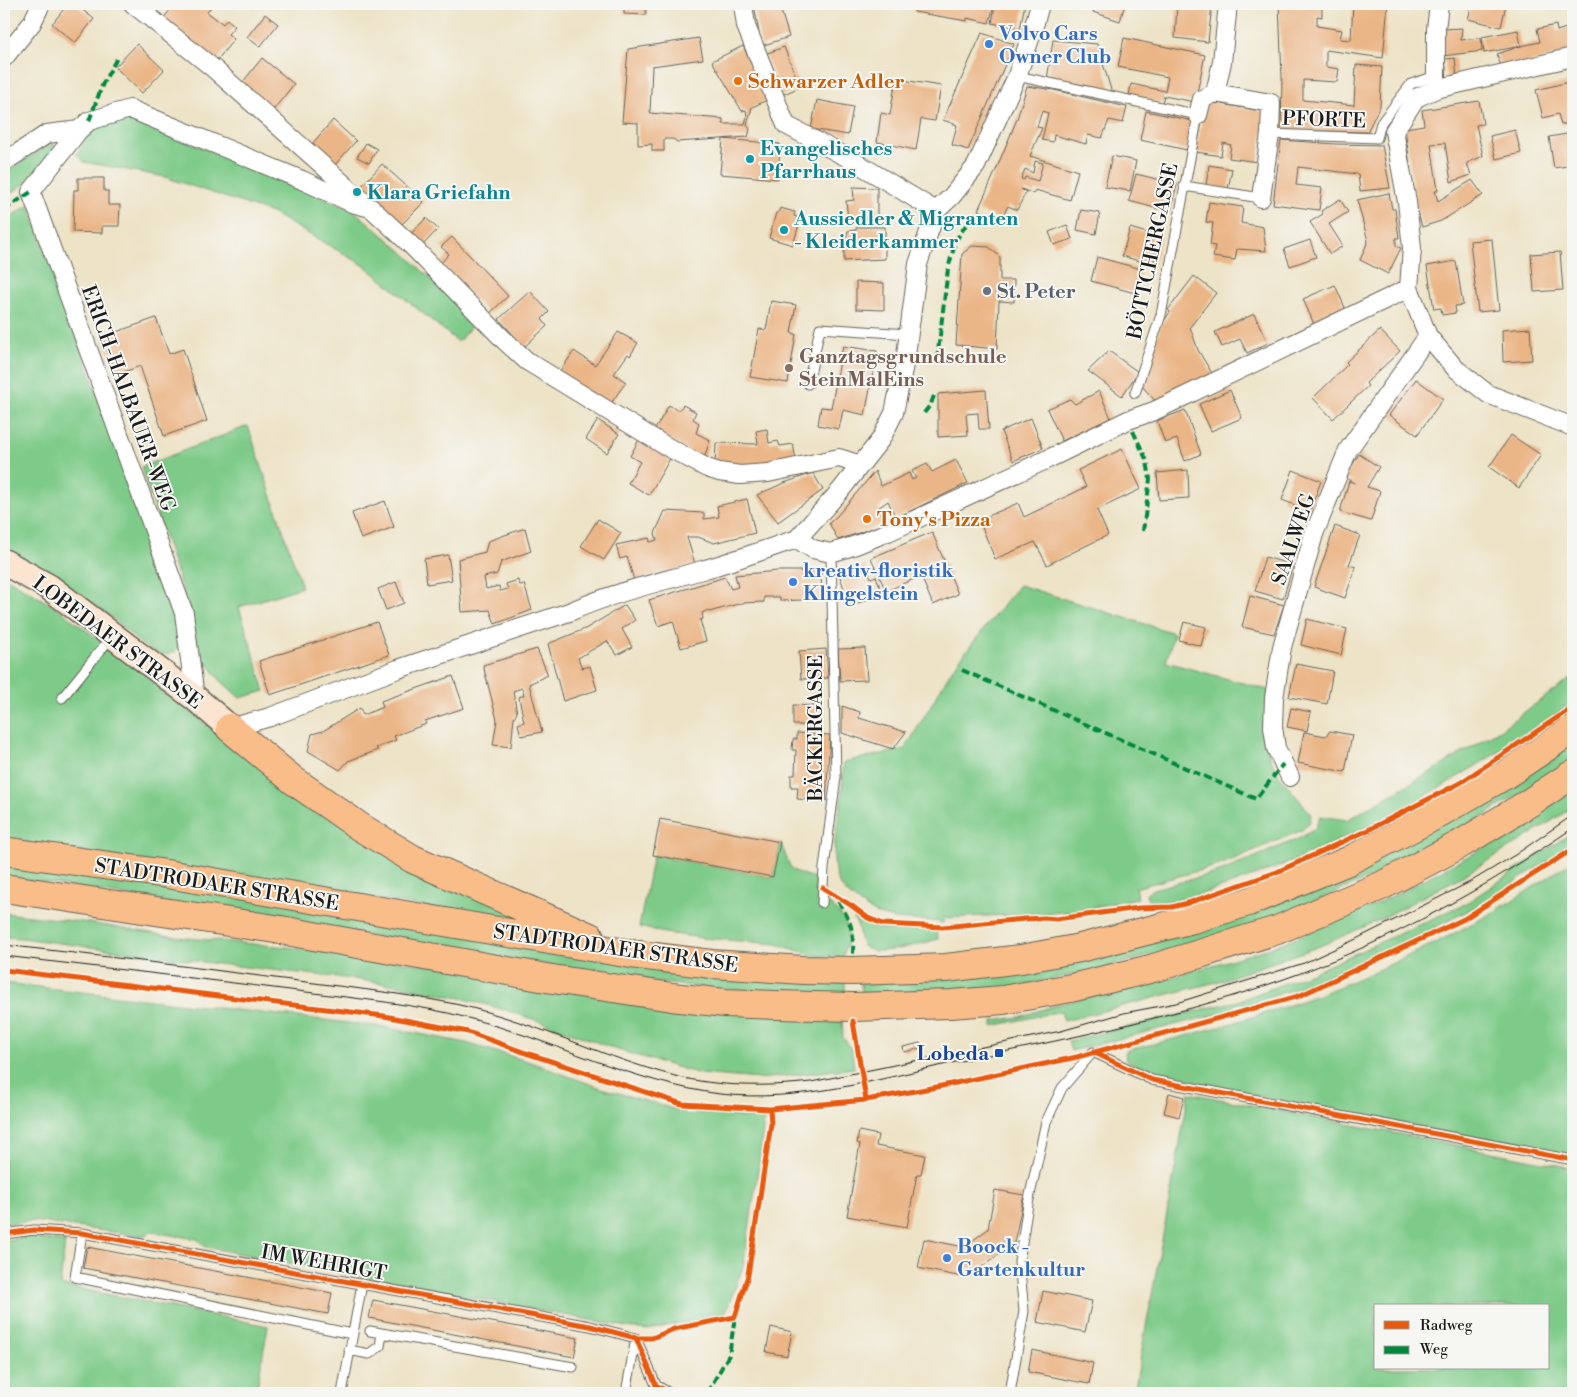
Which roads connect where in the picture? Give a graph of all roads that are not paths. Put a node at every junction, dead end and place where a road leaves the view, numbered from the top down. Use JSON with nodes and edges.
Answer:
{"nodes":[{"id":1,"x":41,"y":4,"type":"edge"},
{"id":2,"x":133,"y":4,"type":"edge"},
{"id":3,"x":743,"y":4,"type":"edge"},
{"id":4,"x":1040,"y":4,"type":"edge"},
{"id":5,"x":1228,"y":4,"type":"edge"},
{"id":6,"x":1439,"y":4,"type":"edge"},
{"id":7,"x":1573,"y":57,"type":"edge"},
{"id":8,"x":4,"y":58,"type":"edge"},
{"id":9,"x":1017,"y":76,"type":"junction"},
{"id":10,"x":1436,"y":83,"type":"junction"},
{"id":11,"x":1215,"y":93,"type":"junction"},
{"id":12,"x":1198,"y":115,"type":"junction"},
{"id":13,"x":79,"y":130,"type":"junction"},
{"id":14,"x":1270,"y":134,"type":"junction"},
{"id":15,"x":4,"y":162,"type":"edge"},
{"id":16,"x":1184,"y":186,"type":"junction"},
{"id":17,"x":1261,"y":198,"type":"joint"},
{"id":18,"x":370,"y":208,"type":"junction"},
{"id":19,"x":936,"y":211,"type":"junction"},
{"id":20,"x":1409,"y":288,"type":"junction"},
{"id":21,"x":908,"y":334,"type":"junction"},
{"id":22,"x":1428,"y":336,"type":"junction"},
{"id":23,"x":808,"y":384,"type":"dead end"},
{"id":24,"x":1135,"y":393,"type":"dead end"},
{"id":25,"x":1573,"y":428,"type":"edge"},
{"id":26,"x":861,"y":464,"type":"junction"},
{"id":27,"x":797,"y":539,"type":"junction"},
{"id":28,"x":831,"y":553,"type":"junction"},
{"id":29,"x":4,"y":562,"type":"edge"},
{"id":30,"x":113,"y":635,"type":"junction"},
{"id":31,"x":62,"y":698,"type":"dead end"},
{"id":32,"x":195,"y":698,"type":"junction"},
{"id":33,"x":230,"y":728,"type":"junction"},
{"id":34,"x":1573,"y":729,"type":"edge"},
{"id":35,"x":1573,"y":774,"type":"edge"},
{"id":36,"x":1290,"y":778,"type":"dead end"},
{"id":37,"x":4,"y":851,"type":"edge"},
{"id":38,"x":4,"y":888,"type":"edge"},
{"id":39,"x":822,"y":903,"type":"dead end"},
{"id":40,"x":631,"y":954,"type":"junction"},
{"id":41,"x":1573,"y":1160,"type":"edge"},
{"id":42,"x":82,"y":1233,"type":"junction"},
{"id":43,"x":4,"y":1234,"type":"edge"},
{"id":44,"x":362,"y":1284,"type":"junction"},
{"id":45,"x":370,"y":1331,"type":"dead end"},
{"id":46,"x":352,"y":1334,"type":"junction"},
{"id":47,"x":382,"y":1334,"type":"junction"},
{"id":48,"x":636,"y":1338,"type":"junction"},
{"id":49,"x":349,"y":1350,"type":"junction"},
{"id":50,"x":573,"y":1367,"type":"dead end"},
{"id":51,"x":342,"y":1393,"type":"edge"},
{"id":52,"x":626,"y":1393,"type":"edge"},
{"id":53,"x":669,"y":1393,"type":"edge"},
{"id":54,"x":1010,"y":1393,"type":"edge"}],
"edges":[{"from":1,"to":8,"type":"street"},
{"from":2,"to":18,"type":"street"},
{"from":3,"to":19,"type":"street"},
{"from":4,"to":9,"type":"street"},
{"from":5,"to":11,"type":"street"},
{"from":6,"to":10,"type":"street"},
{"from":7,"to":10,"type":"street"},
{"from":9,"to":12,"type":"lane"},
{"from":9,"to":19,"type":"street"},
{"from":10,"to":14,"type":"lane","name":"PFORTE"},
{"from":10,"to":20,"type":"street"},
{"from":11,"to":12,"type":"street"},
{"from":11,"to":14,"type":"street"},
{"from":12,"to":16,"type":"lane","name":"BÖTTCHERGASSE"},
{"from":13,"to":15,"type":"street"},
{"from":13,"to":18,"type":"street"},
{"from":13,"to":32,"type":"street","name":"ERICH-HALBAUER-WEG"},
{"from":14,"to":17,"type":"street"},
{"from":16,"to":17,"type":"lane"},
{"from":16,"to":24,"type":"lane","name":"BÖTTCHERGASSE"},
{"from":18,"to":26,"type":"street"},
{"from":19,"to":21,"type":"street"},
{"from":20,"to":22,"type":"street"},
{"from":20,"to":28,"type":"street"},
{"from":21,"to":23,"type":"lane"},
{"from":21,"to":26,"type":"street"},
{"from":22,"to":25,"type":"street"},
{"from":22,"to":36,"type":"street","name":"SAALWEG"},
{"from":26,"to":27,"type":"street"},
{"from":27,"to":28,"type":"street"},
{"from":27,"to":33,"type":"street"},
{"from":28,"to":39,"type":"lane","name":"BÄCKERGASSE"},
{"from":29,"to":30,"type":"main road","name":"LOBEDAER STRASSE"},
{"from":30,"to":31,"type":"lane"},
{"from":30,"to":32,"type":"main road","name":"LOBEDAER STRASSE"},
{"from":32,"to":33,"type":"main road","name":"LOBEDAER STRASSE"},
{"from":33,"to":40,"type":"main road"},
{"from":34,"to":40,"type":"main road","name":"STADTRODAER STRASSE"},
{"from":35,"to":38,"type":"main road","name":"STADTRODAER STRASSE"},
{"from":37,"to":40,"type":"main road","name":"STADTRODAER STRASSE"},
{"from":41,"to":54,"type":"lane"},
{"from":42,"to":43,"type":"lane","name":"IM WEHRIGT"},
{"from":42,"to":44,"type":"lane","name":"IM WEHRIGT"},
{"from":42,"to":46,"type":"lane"},
{"from":44,"to":46,"type":"lane"},
{"from":44,"to":48,"type":"lane","name":"IM WEHRIGT"},
{"from":45,"to":47,"type":"lane"},
{"from":46,"to":49,"type":"lane"},
{"from":47,"to":49,"type":"lane"},
{"from":47,"to":50,"type":"lane"},
{"from":48,"to":52,"type":"lane"},
{"from":48,"to":53,"type":"lane"},
{"from":49,"to":51,"type":"lane"}]}
